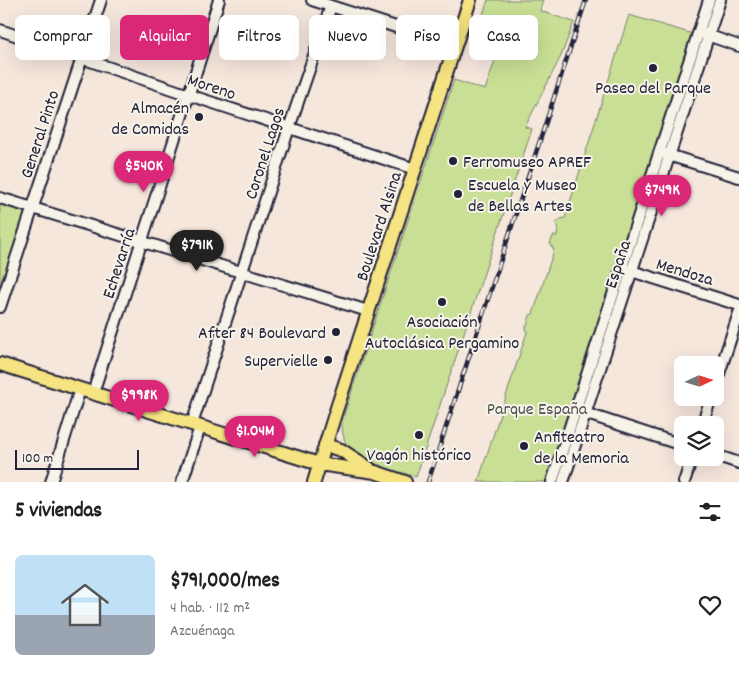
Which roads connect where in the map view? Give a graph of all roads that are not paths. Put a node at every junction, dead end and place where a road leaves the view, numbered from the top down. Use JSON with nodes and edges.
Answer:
{"nodes":[{"id":1,"x":100,"y":0,"type":"edge"},
{"id":2,"x":219,"y":0,"type":"edge"},
{"id":3,"x":312,"y":0,"type":"edge"},
{"id":4,"x":470,"y":0,"type":"edge"},
{"id":5,"x":709,"y":0,"type":"edge"},
{"id":6,"x":720,"y":0,"type":"edge"},
{"id":7,"x":334,"y":4,"type":"edge"},
{"id":8,"x":95,"y":15,"type":"edge"},
{"id":9,"x":396,"y":26,"type":"edge"},
{"id":10,"x":0,"y":30,"type":"edge"},
{"id":11,"x":698,"y":32,"type":"junction"},
{"id":12,"x":459,"y":34,"type":"edge"},
{"id":13,"x":15,"y":35,"type":"edge"},
{"id":14,"x":709,"y":36,"type":"junction"},
{"id":15,"x":739,"y":46,"type":"edge"},
{"id":16,"x":81,"y":60,"type":"edge"},
{"id":17,"x":88,"y":60,"type":"edge"},
{"id":18,"x":450,"y":60,"type":"edge"},
{"id":19,"x":189,"y":95,"type":"junction"},
{"id":20,"x":289,"y":128,"type":"junction"},
{"id":21,"x":659,"y":152,"type":"junction"},
{"id":22,"x":670,"y":155,"type":"junction"},
{"id":23,"x":415,"y":169,"type":"junction"},
{"id":24,"x":739,"y":177,"type":"edge"},
{"id":25,"x":0,"y":198,"type":"edge"},
{"id":26,"x":32,"y":208,"type":"junction"},
{"id":27,"x":141,"y":242,"type":"junction"},
{"id":28,"x":621,"y":268,"type":"junction"},
{"id":29,"x":242,"y":272,"type":"junction"},
{"id":30,"x":632,"y":272,"type":"junction"},
{"id":31,"x":739,"y":305,"type":"edge"},
{"id":32,"x":0,"y":307,"type":"edge"},
{"id":33,"x":368,"y":311,"type":"junction"},
{"id":34,"x":739,"y":312,"type":"edge"},
{"id":35,"x":724,"y":358,"type":"edge"},
{"id":36,"x":0,"y":364,"type":"edge"},
{"id":37,"x":80,"y":389,"type":"junction"},
{"id":38,"x":93,"y":393,"type":"junction"},
{"id":39,"x":576,"y":410,"type":"junction"},
{"id":40,"x":586,"y":413,"type":"junction"},
{"id":41,"x":196,"y":426,"type":"junction"},
{"id":42,"x":674,"y":442,"type":"edge"},
{"id":43,"x":325,"y":445,"type":"junction"},
{"id":44,"x":724,"y":458,"type":"edge"},
{"id":45,"x":739,"y":463,"type":"edge"},
{"id":46,"x":319,"y":464,"type":"junction"},
{"id":47,"x":689,"y":466,"type":"edge"},
{"id":48,"x":375,"y":472,"type":"junction"},
{"id":49,"x":51,"y":482,"type":"edge"},
{"id":50,"x":182,"y":482,"type":"edge"},
{"id":51,"x":314,"y":482,"type":"edge"},
{"id":52,"x":405,"y":482,"type":"edge"},
{"id":53,"x":552,"y":482,"type":"edge"},
{"id":54,"x":563,"y":482,"type":"edge"},
{"id":55,"x":684,"y":482,"type":"edge"}],
"edges":[{"from":1,"to":8,"type":"street","name":"General Pinto"},
{"from":2,"to":19,"type":"street","name":"Echevarría"},
{"from":3,"to":7,"type":"street"},
{"from":4,"to":12,"type":"main road","name":"Boulevard Alsina"},
{"from":5,"to":11,"type":"street","name":"España"},
{"from":6,"to":14,"type":"street","name":"España"},
{"from":7,"to":9,"type":"street"},
{"from":7,"to":20,"type":"street","name":"Coronel Lagos"},
{"from":10,"to":13,"type":"street","name":"Moreno"},
{"from":11,"to":14,"type":"street"},
{"from":11,"to":21,"type":"street","name":"España"},
{"from":14,"to":15,"type":"street"},
{"from":14,"to":22,"type":"street","name":"España"},
{"from":16,"to":26,"type":"street","name":"General Pinto"},
{"from":17,"to":19,"type":"street","name":"Moreno"},
{"from":18,"to":23,"type":"main road","name":"Boulevard Alsina"},
{"from":19,"to":20,"type":"street","name":"Moreno"},
{"from":19,"to":27,"type":"street","name":"Echevarría"},
{"from":20,"to":23,"type":"street","name":"Moreno"},
{"from":20,"to":29,"type":"street","name":"Coronel Lagos"},
{"from":21,"to":22,"type":"street"},
{"from":21,"to":28,"type":"street","name":"España"},
{"from":22,"to":24,"type":"street"},
{"from":22,"to":30,"type":"street","name":"España"},
{"from":23,"to":33,"type":"main road","name":"Boulevard Alsina"},
{"from":25,"to":26,"type":"street"},
{"from":26,"to":27,"type":"street"},
{"from":26,"to":32,"type":"street","name":"General Pinto"},
{"from":27,"to":29,"type":"street"},
{"from":27,"to":38,"type":"street","name":"Echevarría"},
{"from":28,"to":30,"type":"street","name":"Mendoza"},
{"from":28,"to":39,"type":"street","name":"España"},
{"from":29,"to":33,"type":"street"},
{"from":29,"to":41,"type":"street","name":"Coronel Lagos"},
{"from":30,"to":31,"type":"street","name":"Mendoza"},
{"from":30,"to":40,"type":"street","name":"España"},
{"from":33,"to":43,"type":"main road","name":"Boulevard Alsina"},
{"from":34,"to":35,"type":"street"},
{"from":36,"to":37,"type":"main road"},
{"from":37,"to":38,"type":"main road"},
{"from":37,"to":49,"type":"street"},
{"from":38,"to":41,"type":"main road"},
{"from":39,"to":40,"type":"street"},
{"from":39,"to":53,"type":"street","name":"España"},
{"from":40,"to":42,"type":"street"},
{"from":40,"to":54,"type":"street","name":"España"},
{"from":41,"to":46,"type":"main road"},
{"from":41,"to":50,"type":"street","name":"Coronel Lagos"},
{"from":43,"to":46,"type":"main road","name":"Boulevard Alsina"},
{"from":43,"to":48,"type":"main road"},
{"from":44,"to":45,"type":"street"},
{"from":46,"to":48,"type":"main road"},
{"from":46,"to":51,"type":"main road","name":"Boulevard Alsina"},
{"from":47,"to":55,"type":"street"},
{"from":48,"to":52,"type":"main road"}]}
